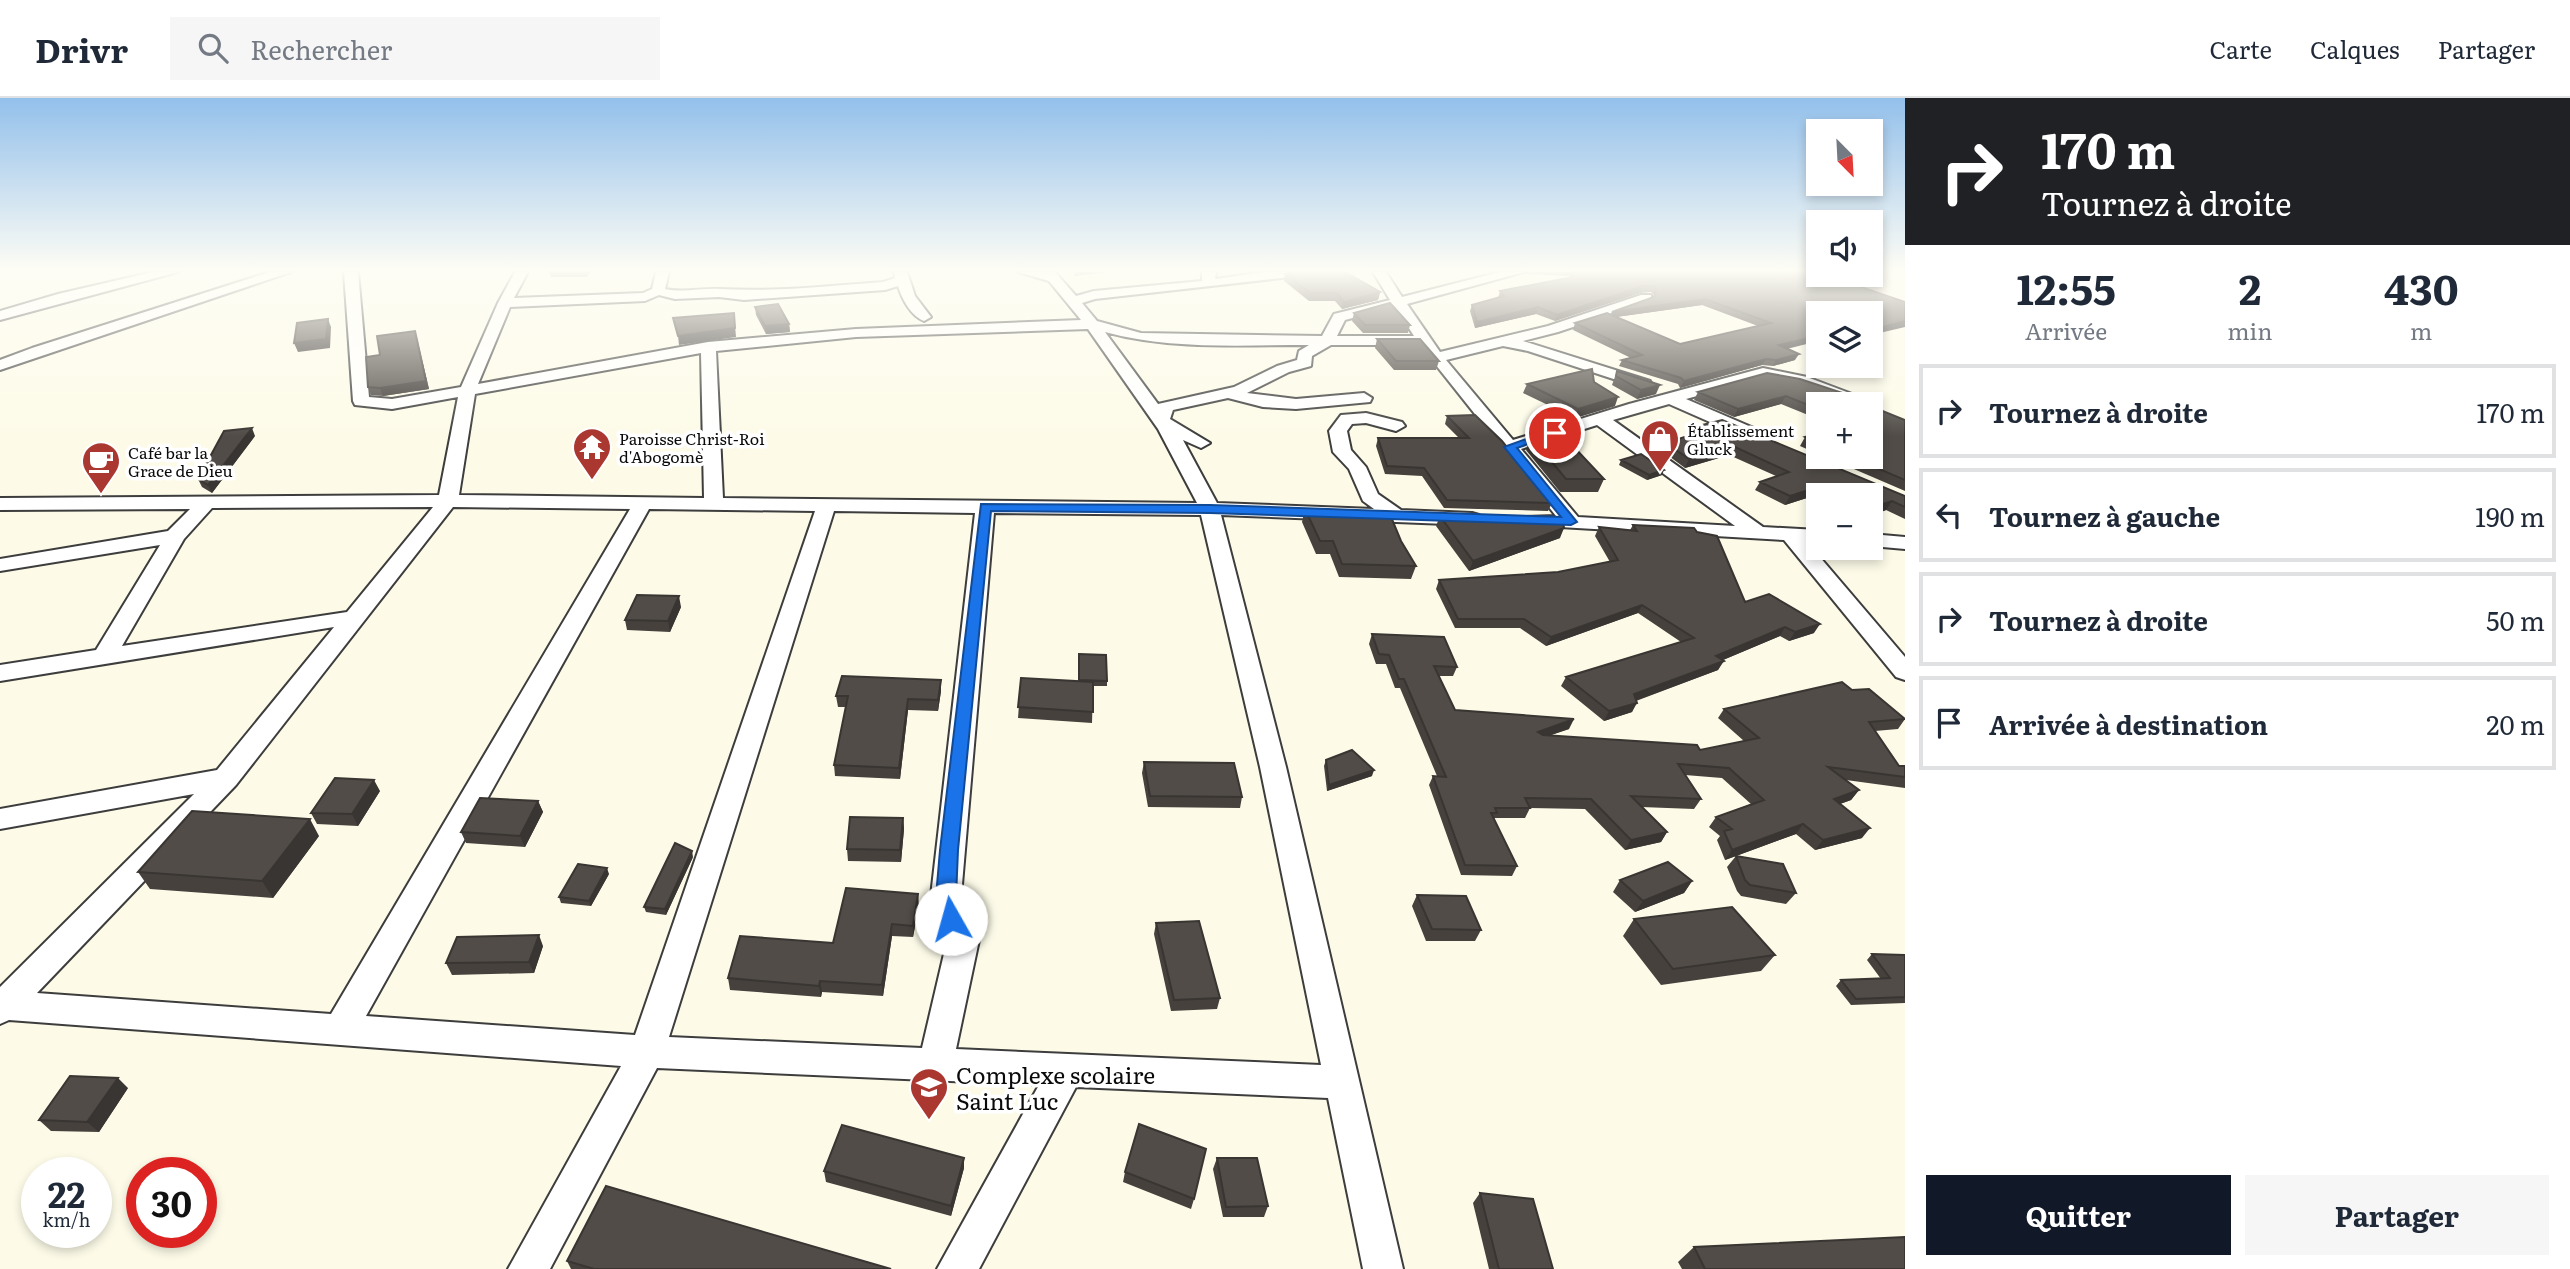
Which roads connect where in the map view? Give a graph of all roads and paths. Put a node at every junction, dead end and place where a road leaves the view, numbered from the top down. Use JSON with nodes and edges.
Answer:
{"nodes":[{"id":1,"x":111,"y":327,"type":"edge"},
{"id":2,"x":355,"y":327,"type":"edge"},
{"id":3,"x":495,"y":327,"type":"edge"},
{"id":4,"x":1023,"y":327,"type":"edge"},
{"id":5,"x":1094,"y":327,"type":"edge"},
{"id":6,"x":1102,"y":327,"type":"edge"},
{"id":7,"x":1334,"y":327,"type":"edge"},
{"id":8,"x":1415,"y":327,"type":"edge"},
{"id":9,"x":1557,"y":327,"type":"edge"},
{"id":10,"x":1544,"y":331,"type":"junction"},
{"id":11,"x":1425,"y":341,"type":"junction"},
{"id":12,"x":1326,"y":342,"type":"junction"},
{"id":13,"x":1503,"y":342,"type":"junction"},
{"id":14,"x":708,"y":347,"type":"junction"},
{"id":15,"x":1436,"y":358,"type":"junction"},
{"id":16,"x":0,"y":365,"type":"edge"},
{"id":17,"x":1592,"y":366,"type":"junction"},
{"id":18,"x":1598,"y":387,"type":"edge"},
{"id":19,"x":467,"y":392,"type":"junction"},
{"id":20,"x":1831,"y":392,"type":"edge"},
{"id":21,"x":1227,"y":393,"type":"junction"},
{"id":22,"x":1364,"y":398,"type":"dead end"},
{"id":23,"x":1619,"y":398,"type":"edge"},
{"id":24,"x":1670,"y":398,"type":"junction"},
{"id":25,"x":1635,"y":408,"type":"junction"},
{"id":26,"x":1600,"y":419,"type":"junction"},
{"id":27,"x":1161,"y":421,"type":"junction"},
{"id":28,"x":1396,"y":426,"type":"dead end"},
{"id":29,"x":1769,"y":442,"type":"edge"},
{"id":30,"x":1201,"y":443,"type":"dead end"},
{"id":31,"x":1510,"y":447,"type":"junction"},
{"id":32,"x":448,"y":501,"type":"junction"},
{"id":33,"x":208,"y":502,"type":"junction"},
{"id":34,"x":643,"y":503,"type":"junction"},
{"id":35,"x":714,"y":503,"type":"junction"},
{"id":36,"x":0,"y":505,"type":"edge"},
{"id":37,"x":826,"y":506,"type":"junction"},
{"id":38,"x":985,"y":507,"type":"junction"},
{"id":39,"x":1210,"y":509,"type":"junction"},
{"id":40,"x":1396,"y":517,"type":"junction"},
{"id":41,"x":1490,"y":519,"type":"edge"},
{"id":42,"x":1517,"y":520,"type":"edge"},
{"id":43,"x":1571,"y":522,"type":"junction"},
{"id":44,"x":1757,"y":532,"type":"junction"},
{"id":45,"x":1790,"y":534,"type":"junction"},
{"id":46,"x":1806,"y":535,"type":"edge"},
{"id":47,"x":175,"y":536,"type":"junction"},
{"id":48,"x":1883,"y":541,"type":"edge"},
{"id":49,"x":1905,"y":543,"type":"edge"},
{"id":50,"x":0,"y":565,"type":"edge"},
{"id":51,"x":356,"y":617,"type":"junction"},
{"id":52,"x":105,"y":655,"type":"junction"},
{"id":53,"x":1905,"y":672,"type":"edge"},
{"id":54,"x":0,"y":673,"type":"edge"},
{"id":55,"x":226,"y":778,"type":"junction"},
{"id":56,"x":0,"y":819,"type":"edge"},
{"id":57,"x":1,"y":1006,"type":"edge"},
{"id":58,"x":340,"y":1030,"type":"junction"},
{"id":59,"x":647,"y":1052,"type":"junction"},
{"id":60,"x":936,"y":1063,"type":"junction"},
{"id":61,"x":1067,"y":1069,"type":"junction"},
{"id":62,"x":1342,"y":1082,"type":"junction"},
{"id":63,"x":528,"y":1269,"type":"edge"},
{"id":64,"x":957,"y":1269,"type":"edge"},
{"id":65,"x":1383,"y":1269,"type":"edge"}],
"edges":[{"from":1,"to":16,"type":"street"},
{"from":2,"to":19,"type":"street"},
{"from":3,"to":19,"type":"street"},
{"from":4,"to":14,"type":"street"},
{"from":5,"to":27,"type":"street"},
{"from":6,"to":12,"type":"street"},
{"from":7,"to":12,"type":"street"},
{"from":8,"to":11,"type":"street"},
{"from":9,"to":10,"type":"street"},
{"from":10,"to":13,"type":"street"},
{"from":10,"to":17,"type":"street"},
{"from":11,"to":12,"type":"street"},
{"from":11,"to":15,"type":"street"},
{"from":12,"to":21,"type":"street"},
{"from":13,"to":15,"type":"street"},
{"from":13,"to":17,"type":"street"},
{"from":14,"to":19,"type":"street"},
{"from":14,"to":35,"type":"street"},
{"from":15,"to":31,"type":"street"},
{"from":17,"to":18,"type":"street"},
{"from":17,"to":24,"type":"street"},
{"from":19,"to":32,"type":"street"},
{"from":20,"to":24,"type":"street"},
{"from":21,"to":22,"type":"street"},
{"from":21,"to":27,"type":"street"},
{"from":23,"to":25,"type":"street"},
{"from":24,"to":25,"type":"street"},
{"from":24,"to":29,"type":"street"},
{"from":25,"to":26,"type":"street"},
{"from":26,"to":31,"type":"street"},
{"from":26,"to":44,"type":"street"},
{"from":27,"to":30,"type":"street"},
{"from":27,"to":39,"type":"street"},
{"from":28,"to":40,"type":"street"},
{"from":31,"to":43,"type":"street"},
{"from":32,"to":33,"type":"street"},
{"from":32,"to":34,"type":"street"},
{"from":32,"to":51,"type":"street"},
{"from":33,"to":36,"type":"street"},
{"from":33,"to":47,"type":"street"},
{"from":34,"to":35,"type":"street"},
{"from":34,"to":58,"type":"street"},
{"from":35,"to":37,"type":"street"},
{"from":37,"to":38,"type":"street"},
{"from":37,"to":59,"type":"street"},
{"from":38,"to":39,"type":"street"},
{"from":38,"to":60,"type":"street"},
{"from":39,"to":40,"type":"street"},
{"from":39,"to":62,"type":"street"},
{"from":40,"to":41,"type":"street"},
{"from":42,"to":43,"type":"street"},
{"from":43,"to":44,"type":"street"},
{"from":44,"to":45,"type":"street"},
{"from":45,"to":46,"type":"street"},
{"from":45,"to":53,"type":"street"},
{"from":47,"to":50,"type":"street"},
{"from":47,"to":52,"type":"street"},
{"from":48,"to":49,"type":"street"},
{"from":51,"to":52,"type":"street"},
{"from":51,"to":55,"type":"street"},
{"from":52,"to":54,"type":"street"},
{"from":55,"to":56,"type":"street"},
{"from":55,"to":57,"type":"street"},
{"from":57,"to":58,"type":"street"},
{"from":58,"to":59,"type":"street"},
{"from":59,"to":60,"type":"street"},
{"from":59,"to":63,"type":"street"},
{"from":60,"to":61,"type":"street"},
{"from":61,"to":62,"type":"street"},
{"from":61,"to":64,"type":"street"},
{"from":62,"to":65,"type":"street"}]}
